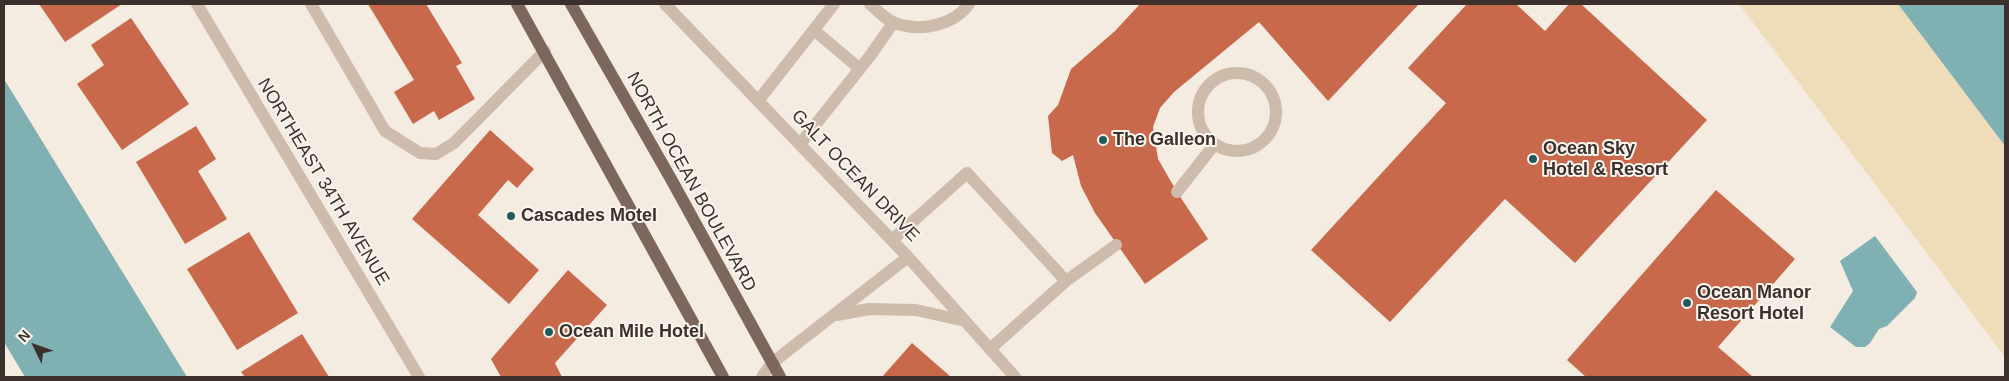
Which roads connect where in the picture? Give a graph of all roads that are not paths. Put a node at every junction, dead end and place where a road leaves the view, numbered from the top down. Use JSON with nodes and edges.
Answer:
{"nodes":[{"id":1,"x":197,"y":4,"type":"edge"},
{"id":2,"x":311,"y":4,"type":"edge"},
{"id":3,"x":517,"y":4,"type":"edge"},
{"id":4,"x":572,"y":4,"type":"edge"},
{"id":5,"x":665,"y":4,"type":"edge"},
{"id":6,"x":834,"y":4,"type":"edge"},
{"id":7,"x":870,"y":4,"type":"edge"},
{"id":8,"x":969,"y":4,"type":"edge"},
{"id":9,"x":894,"y":23,"type":"junction"},
{"id":10,"x":815,"y":31,"type":"junction"},
{"id":11,"x":544,"y":51,"type":"junction"},
{"id":12,"x":860,"y":68,"type":"junction"},
{"id":13,"x":758,"y":101,"type":"junction"},
{"id":14,"x":800,"y":144,"type":"junction"},
{"id":15,"x":1214,"y":145,"type":"junction"},
{"id":16,"x":1177,"y":192,"type":"dead end"},
{"id":17,"x":892,"y":240,"type":"junction"},
{"id":18,"x":1116,"y":244,"type":"dead end"},
{"id":19,"x":908,"y":257,"type":"junction"},
{"id":20,"x":1066,"y":281,"type":"junction"},
{"id":21,"x":834,"y":315,"type":"junction"},
{"id":22,"x":965,"y":321,"type":"junction"},
{"id":23,"x":990,"y":350,"type":"junction"},
{"id":24,"x":772,"y":363,"type":"junction"},
{"id":25,"x":419,"y":377,"type":"edge"},
{"id":26,"x":723,"y":377,"type":"edge"},
{"id":27,"x":762,"y":377,"type":"edge"},
{"id":28,"x":780,"y":377,"type":"edge"},
{"id":29,"x":1015,"y":377,"type":"edge"}],
"edges":[{"from":1,"to":25,"type":"street","name":"NORTHEAST 34TH AVENUE"},
{"from":2,"to":11,"type":"street"},
{"from":3,"to":11,"type":"main road"},
{"from":4,"to":24,"type":"main road","name":"NORTH OCEAN BOULEVARD"},
{"from":5,"to":13,"type":"street","name":"GALT OCEAN DRIVE"},
{"from":6,"to":10,"type":"street"},
{"from":7,"to":9,"type":"street"},
{"from":8,"to":9,"type":"street"},
{"from":9,"to":12,"type":"street"},
{"from":10,"to":12,"type":"street"},
{"from":10,"to":13,"type":"street"},
{"from":11,"to":26,"type":"main road"},
{"from":12,"to":14,"type":"street"},
{"from":13,"to":14,"type":"street","name":"GALT OCEAN DRIVE"},
{"from":14,"to":17,"type":"street","name":"GALT OCEAN DRIVE"},
{"from":15,"to":15,"type":"street"},
{"from":15,"to":16,"type":"street"},
{"from":17,"to":19,"type":"street","name":"GALT OCEAN DRIVE"},
{"from":17,"to":20,"type":"street"},
{"from":18,"to":20,"type":"street"},
{"from":19,"to":21,"type":"street"},
{"from":19,"to":22,"type":"street","name":"GALT OCEAN DRIVE"},
{"from":20,"to":23,"type":"street"},
{"from":21,"to":22,"type":"street"},
{"from":21,"to":24,"type":"street"},
{"from":22,"to":23,"type":"street","name":"GALT OCEAN DRIVE"},
{"from":23,"to":29,"type":"street","name":"GALT OCEAN DRIVE"},
{"from":24,"to":27,"type":"street"},
{"from":24,"to":28,"type":"main road","name":"NORTH OCEAN BOULEVARD"}]}
